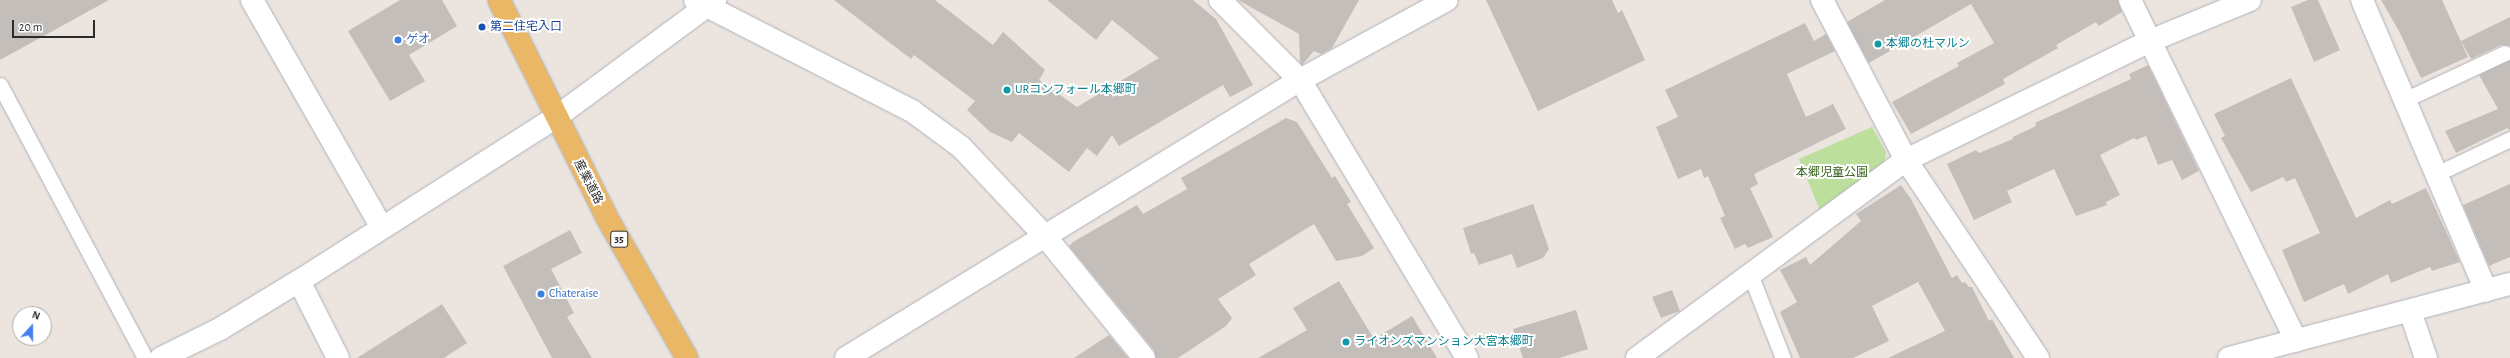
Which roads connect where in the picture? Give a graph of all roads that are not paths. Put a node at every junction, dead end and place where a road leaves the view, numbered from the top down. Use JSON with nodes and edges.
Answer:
{"nodes":[{"id":1,"x":252,"y":0,"type":"edge"},
{"id":2,"x":499,"y":0,"type":"edge"},
{"id":3,"x":1220,"y":0,"type":"edge"},
{"id":4,"x":1822,"y":0,"type":"edge"},
{"id":5,"x":2130,"y":0,"type":"edge"},
{"id":6,"x":2250,"y":0,"type":"edge"},
{"id":7,"x":2362,"y":0,"type":"edge"},
{"id":8,"x":1442,"y":1,"type":"edge"},
{"id":9,"x":705,"y":2,"type":"edge"},
{"id":10,"x":2150,"y":41,"type":"junction"},
{"id":11,"x":2504,"y":54,"type":"dead end"},
{"id":12,"x":1300,"y":80,"type":"junction"},
{"id":13,"x":0,"y":85,"type":"edge"},
{"id":14,"x":2404,"y":100,"type":"junction"},
{"id":15,"x":555,"y":118,"type":"junction"},
{"id":16,"x":2510,"y":139,"type":"edge"},
{"id":17,"x":1906,"y":160,"type":"junction"},
{"id":18,"x":2436,"y":174,"type":"junction"},
{"id":19,"x":382,"y":228,"type":"junction"},
{"id":20,"x":1044,"y":236,"type":"junction"},
{"id":21,"x":1750,"y":274,"type":"junction"},
{"id":22,"x":299,"y":281,"type":"junction"},
{"id":23,"x":2510,"y":284,"type":"edge"},
{"id":24,"x":2486,"y":291,"type":"junction"},
{"id":25,"x":2410,"y":310,"type":"junction"},
{"id":26,"x":2296,"y":340,"type":"junction"},
{"id":27,"x":145,"y":358,"type":"edge"},
{"id":28,"x":161,"y":358,"type":"edge"},
{"id":29,"x":338,"y":358,"type":"edge"},
{"id":30,"x":687,"y":358,"type":"edge"},
{"id":31,"x":846,"y":358,"type":"edge"},
{"id":32,"x":1144,"y":358,"type":"edge"},
{"id":33,"x":1467,"y":358,"type":"edge"},
{"id":34,"x":1637,"y":358,"type":"edge"},
{"id":35,"x":1783,"y":358,"type":"edge"},
{"id":36,"x":2038,"y":358,"type":"edge"},
{"id":37,"x":2229,"y":358,"type":"edge"},
{"id":38,"x":2426,"y":358,"type":"edge"}],
"edges":[{"from":1,"to":19,"type":"street"},
{"from":2,"to":15,"type":"main road","name":"産業道路","number":"35"},
{"from":3,"to":12,"type":"street"},
{"from":4,"to":17,"type":"street"},
{"from":5,"to":10,"type":"street"},
{"from":6,"to":10,"type":"street"},
{"from":7,"to":14,"type":"street"},
{"from":8,"to":12,"type":"street"},
{"from":9,"to":15,"type":"street"},
{"from":9,"to":20,"type":"street"},
{"from":10,"to":17,"type":"street"},
{"from":10,"to":26,"type":"street"},
{"from":11,"to":14,"type":"lane"},
{"from":12,"to":20,"type":"street"},
{"from":12,"to":33,"type":"street"},
{"from":13,"to":27,"type":"lane"},
{"from":14,"to":18,"type":"street"},
{"from":15,"to":19,"type":"street"},
{"from":15,"to":30,"type":"main road","name":"産業道路","number":"35"},
{"from":16,"to":18,"type":"lane"},
{"from":17,"to":21,"type":"street"},
{"from":17,"to":36,"type":"street"},
{"from":18,"to":24,"type":"street"},
{"from":19,"to":22,"type":"street"},
{"from":20,"to":31,"type":"street"},
{"from":20,"to":32,"type":"street"},
{"from":21,"to":34,"type":"street"},
{"from":21,"to":35,"type":"lane"},
{"from":22,"to":28,"type":"street"},
{"from":22,"to":29,"type":"street"},
{"from":23,"to":24,"type":"street"},
{"from":24,"to":25,"type":"street"},
{"from":25,"to":26,"type":"street"},
{"from":25,"to":38,"type":"street"},
{"from":26,"to":37,"type":"street"}]}
